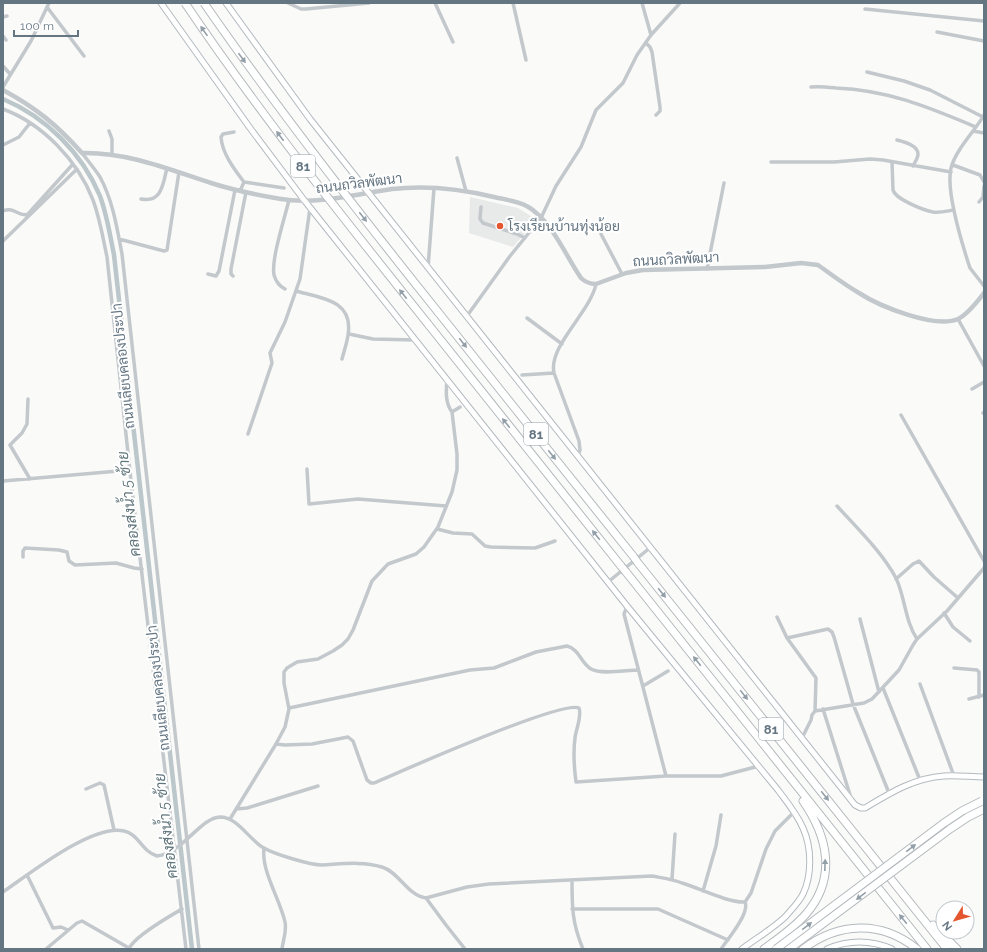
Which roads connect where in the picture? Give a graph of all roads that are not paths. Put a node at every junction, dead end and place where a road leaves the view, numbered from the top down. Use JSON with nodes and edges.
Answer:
{"nodes":[{"id":1,"x":161,"y":3,"type":"edge"},
{"id":2,"x":184,"y":3,"type":"edge"},
{"id":3,"x":204,"y":3,"type":"edge"},
{"id":4,"x":226,"y":3,"type":"edge"},
{"id":5,"x":288,"y":3,"type":"edge"},
{"id":6,"x":362,"y":3,"type":"edge"},
{"id":7,"x":369,"y":3,"type":"edge"},
{"id":8,"x":435,"y":3,"type":"edge"},
{"id":9,"x":513,"y":3,"type":"edge"},
{"id":10,"x":642,"y":3,"type":"edge"},
{"id":11,"x":680,"y":3,"type":"edge"},
{"id":12,"x":332,"y":4,"type":"edge"},
{"id":13,"x":349,"y":4,"type":"edge"},
{"id":14,"x":48,"y":5,"type":"edge"},
{"id":15,"x":866,"y":9,"type":"dead end"},
{"id":16,"x":984,"y":21,"type":"edge"},
{"id":17,"x":937,"y":32,"type":"dead end"},
{"id":18,"x":651,"y":35,"type":"junction"},
{"id":19,"x":3,"y":36,"type":"edge"},
{"id":20,"x":6,"y":40,"type":"dead end"},
{"id":21,"x":453,"y":42,"type":"dead end"},
{"id":22,"x":984,"y":42,"type":"edge"},
{"id":23,"x":646,"y":43,"type":"junction"},
{"id":24,"x":84,"y":56,"type":"dead end"},
{"id":25,"x":526,"y":60,"type":"dead end"},
{"id":26,"x":3,"y":66,"type":"edge"},
{"id":27,"x":867,"y":72,"type":"dead end"},
{"id":28,"x":10,"y":74,"type":"junction"},
{"id":29,"x":811,"y":87,"type":"dead end"},
{"id":30,"x":3,"y":88,"type":"edge"},
{"id":31,"x":3,"y":109,"type":"edge"},
{"id":32,"x":656,"y":115,"type":"dead end"},
{"id":33,"x":983,"y":116,"type":"edge"},
{"id":34,"x":30,"y":123,"type":"junction"},
{"id":35,"x":975,"y":129,"type":"junction"},
{"id":36,"x":109,"y":131,"type":"dead end"},
{"id":37,"x":234,"y":132,"type":"dead end"},
{"id":38,"x":984,"y":133,"type":"edge"},
{"id":39,"x":897,"y":140,"type":"dead end"},
{"id":40,"x":3,"y":144,"type":"edge"},
{"id":41,"x":82,"y":153,"type":"junction"},
{"id":42,"x":112,"y":154,"type":"junction"},
{"id":43,"x":457,"y":158,"type":"dead end"},
{"id":44,"x":771,"y":162,"type":"dead end"},
{"id":45,"x":892,"y":162,"type":"junction"},
{"id":46,"x":73,"y":164,"type":"junction"},
{"id":47,"x":952,"y":165,"type":"junction"},
{"id":48,"x":913,"y":166,"type":"junction"},
{"id":49,"x":167,"y":168,"type":"junction"},
{"id":50,"x":77,"y":169,"type":"junction"},
{"id":51,"x":179,"y":172,"type":"junction"},
{"id":52,"x":951,"y":172,"type":"junction"},
{"id":53,"x":244,"y":182,"type":"junction"},
{"id":54,"x":984,"y":182,"type":"edge"},
{"id":55,"x":724,"y":183,"type":"dead end"},
{"id":56,"x":984,"y":186,"type":"edge"},
{"id":57,"x":284,"y":188,"type":"dead end"},
{"id":58,"x":434,"y":188,"type":"junction"},
{"id":59,"x":235,"y":190,"type":"junction"},
{"id":60,"x":240,"y":191,"type":"junction"},
{"id":61,"x":466,"y":191,"type":"junction"},
{"id":62,"x":246,"y":192,"type":"junction"},
{"id":63,"x":369,"y":193,"type":"junction"},
{"id":64,"x":141,"y":199,"type":"dead end"},
{"id":65,"x":289,"y":200,"type":"junction"},
{"id":66,"x":304,"y":200,"type":"junction"},
{"id":67,"x":979,"y":202,"type":"dead end"},
{"id":68,"x":481,"y":207,"type":"dead end"},
{"id":69,"x":310,"y":208,"type":"junction"},
{"id":70,"x":954,"y":210,"type":"junction"},
{"id":71,"x":3,"y":211,"type":"edge"},
{"id":72,"x":541,"y":218,"type":"junction"},
{"id":73,"x":601,"y":234,"type":"dead end"},
{"id":74,"x":525,"y":238,"type":"junction"},
{"id":75,"x":119,"y":239,"type":"junction"},
{"id":76,"x":3,"y":241,"type":"edge"},
{"id":77,"x":428,"y":268,"type":"junction"},
{"id":78,"x":707,"y":269,"type":"junction"},
{"id":79,"x":208,"y":274,"type":"dead end"},
{"id":80,"x":622,"y":274,"type":"junction"},
{"id":81,"x":233,"y":276,"type":"dead end"},
{"id":82,"x":596,"y":284,"type":"junction"},
{"id":83,"x":984,"y":286,"type":"edge"},
{"id":84,"x":285,"y":289,"type":"dead end"},
{"id":85,"x":296,"y":291,"type":"junction"},
{"id":86,"x":984,"y":293,"type":"edge"},
{"id":87,"x":467,"y":316,"type":"junction"},
{"id":88,"x":527,"y":318,"type":"dead end"},
{"id":89,"x":958,"y":319,"type":"junction"},
{"id":90,"x":349,"y":334,"type":"junction"},
{"id":91,"x":416,"y":340,"type":"junction"},
{"id":92,"x":562,"y":344,"type":"junction"},
{"id":93,"x":342,"y":359,"type":"dead end"},
{"id":94,"x":984,"y":366,"type":"edge"},
{"id":95,"x":554,"y":373,"type":"junction"},
{"id":96,"x":522,"y":375,"type":"dead end"},
{"id":97,"x":447,"y":380,"type":"junction"},
{"id":98,"x":984,"y":382,"type":"edge"},
{"id":99,"x":972,"y":389,"type":"dead end"},
{"id":100,"x":28,"y":399,"type":"dead end"},
{"id":101,"x":460,"y":407,"type":"dead end"},
{"id":102,"x":452,"y":412,"type":"junction"},
{"id":103,"x":901,"y":415,"type":"dead end"},
{"id":104,"x":248,"y":434,"type":"dead end"},
{"id":105,"x":578,"y":456,"type":"junction"},
{"id":106,"x":308,"y":469,"type":"dead end"},
{"id":107,"x":130,"y":470,"type":"junction"},
{"id":108,"x":30,"y":478,"type":"junction"},
{"id":109,"x":3,"y":481,"type":"edge"},
{"id":110,"x":446,"y":506,"type":"junction"},
{"id":111,"x":837,"y":506,"type":"dead end"},
{"id":112,"x":437,"y":530,"type":"junction"},
{"id":113,"x":555,"y":542,"type":"dead end"},
{"id":114,"x":651,"y":547,"type":"junction"},
{"id":115,"x":23,"y":558,"type":"dead end"},
{"id":116,"x":984,"y":561,"type":"edge"},
{"id":117,"x":984,"y":568,"type":"edge"},
{"id":118,"x":142,"y":569,"type":"junction"},
{"id":119,"x":896,"y":579,"type":"junction"},
{"id":120,"x":608,"y":582,"type":"junction"},
{"id":121,"x":958,"y":598,"type":"junction"},
{"id":122,"x":628,"y":606,"type":"junction"},
{"id":123,"x":944,"y":614,"type":"junction"},
{"id":124,"x":777,"y":617,"type":"dead end"},
{"id":125,"x":860,"y":619,"type":"dead end"},
{"id":126,"x":787,"y":638,"type":"junction"},
{"id":127,"x":917,"y":639,"type":"junction"},
{"id":128,"x":970,"y":641,"type":"dead end"},
{"id":129,"x":954,"y":668,"type":"dead end"},
{"id":130,"x":638,"y":670,"type":"junction"},
{"id":131,"x":668,"y":671,"type":"dead end"},
{"id":132,"x":920,"y":684,"type":"dead end"},
{"id":133,"x":642,"y":686,"type":"junction"},
{"id":134,"x":883,"y":688,"type":"junction"},
{"id":135,"x":879,"y":692,"type":"junction"},
{"id":136,"x":984,"y":695,"type":"edge"},
{"id":137,"x":979,"y":697,"type":"junction"},
{"id":138,"x":969,"y":699,"type":"dead end"},
{"id":139,"x":853,"y":704,"type":"junction"},
{"id":140,"x":288,"y":708,"type":"junction"},
{"id":141,"x":823,"y":709,"type":"junction"},
{"id":142,"x":815,"y":711,"type":"junction"},
{"id":143,"x":802,"y":738,"type":"junction"},
{"id":144,"x":276,"y":744,"type":"junction"},
{"id":145,"x":774,"y":757,"type":"junction"},
{"id":146,"x":759,"y":766,"type":"junction"},
{"id":147,"x":666,"y":776,"type":"junction"},
{"id":148,"x":954,"y":776,"type":"junction"},
{"id":149,"x":984,"y":777,"type":"edge"},
{"id":150,"x":920,"y":780,"type":"junction"},
{"id":151,"x":318,"y":786,"type":"dead end"},
{"id":152,"x":86,"y":789,"type":"dead end"},
{"id":153,"x":889,"y":793,"type":"junction"},
{"id":154,"x":851,"y":800,"type":"junction"},
{"id":155,"x":983,"y":801,"type":"edge"},
{"id":156,"x":236,"y":809,"type":"junction"},
{"id":157,"x":984,"y":809,"type":"edge"},
{"id":158,"x":794,"y":812,"type":"junction"},
{"id":159,"x":721,"y":815,"type":"dead end"},
{"id":160,"x":230,"y":819,"type":"junction"},
{"id":161,"x":114,"y":830,"type":"junction"},
{"id":162,"x":674,"y":834,"type":"dead end"},
{"id":163,"x":185,"y":841,"type":"junction"},
{"id":164,"x":264,"y":848,"type":"junction"},
{"id":165,"x":176,"y":849,"type":"junction"},
{"id":166,"x":27,"y":875,"type":"junction"},
{"id":167,"x":672,"y":879,"type":"junction"},
{"id":168,"x":572,"y":880,"type":"junction"},
{"id":169,"x":703,"y":891,"type":"junction"},
{"id":170,"x":3,"y":892,"type":"edge"},
{"id":171,"x":904,"y":894,"type":"junction"},
{"id":172,"x":426,"y":898,"type":"junction"},
{"id":173,"x":745,"y":902,"type":"junction"},
{"id":174,"x":182,"y":909,"type":"junction"},
{"id":175,"x":572,"y":909,"type":"junction"},
{"id":176,"x":68,"y":930,"type":"junction"},
{"id":177,"x":728,"y":940,"type":"junction"},
{"id":178,"x":46,"y":949,"type":"edge"},
{"id":179,"x":129,"y":949,"type":"edge"},
{"id":180,"x":186,"y":949,"type":"edge"},
{"id":181,"x":199,"y":949,"type":"edge"},
{"id":182,"x":282,"y":949,"type":"edge"},
{"id":183,"x":466,"y":949,"type":"edge"},
{"id":184,"x":583,"y":949,"type":"edge"},
{"id":185,"x":721,"y":949,"type":"edge"},
{"id":186,"x":742,"y":949,"type":"edge"},
{"id":187,"x":764,"y":949,"type":"edge"},
{"id":188,"x":776,"y":949,"type":"edge"},
{"id":189,"x":789,"y":949,"type":"edge"},
{"id":190,"x":803,"y":949,"type":"edge"},
{"id":191,"x":827,"y":949,"type":"edge"},
{"id":192,"x":892,"y":949,"type":"edge"},
{"id":193,"x":917,"y":949,"type":"edge"},
{"id":194,"x":927,"y":949,"type":"edge"},
{"id":195,"x":947,"y":949,"type":"edge"},
{"id":196,"x":957,"y":949,"type":"edge"}],
"edges":[{"from":1,"to":66,"type":"main road"},
{"from":145,"to":2,"type":"highway","number":"81","one_way":true,"bridge":true},
{"from":3,"to":171,"type":"highway","number":"81","one_way":true,"bridge":true},
{"from":4,"to":63,"type":"main road"},
{"from":5,"to":12,"type":"street"},
{"from":6,"to":7,"type":"street"},
{"from":6,"to":13,"type":"street"},
{"from":8,"to":21,"type":"street"},
{"from":9,"to":25,"type":"street"},
{"from":10,"to":18,"type":"street"},
{"from":11,"to":18,"type":"street"},
{"from":12,"to":13,"type":"street"},
{"from":14,"to":24,"type":"street"},
{"from":14,"to":28,"type":"street"},
{"from":15,"to":16,"type":"street"},
{"from":17,"to":22,"type":"street"},
{"from":18,"to":23,"type":"street"},
{"from":19,"to":20,"type":"street"},
{"from":23,"to":32,"type":"street"},
{"from":23,"to":72,"type":"street"},
{"from":26,"to":28,"type":"street"},
{"from":27,"to":33,"type":"street"},
{"from":28,"to":30,"type":"street"},
{"from":29,"to":35,"type":"street"},
{"from":30,"to":41,"type":"street","name":"ถนนเลียบคลองประปา"},
{"from":31,"to":34,"type":"street"},
{"from":33,"to":35,"type":"street"},
{"from":34,"to":40,"type":"street"},
{"from":34,"to":46,"type":"street"},
{"from":35,"to":38,"type":"street"},
{"from":35,"to":47,"type":"street"},
{"from":36,"to":42,"type":"street"},
{"from":37,"to":53,"type":"street"},
{"from":39,"to":48,"type":"street"},
{"from":41,"to":42,"type":"street","name":"ถนนถวิลพัฒนา"},
{"from":41,"to":75,"type":"street","name":"ถนนเลียบคลองประปา"},
{"from":42,"to":49,"type":"street","name":"ถนนถวิลพัฒนา"},
{"from":43,"to":61,"type":"street"},
{"from":44,"to":45,"type":"street"},
{"from":45,"to":48,"type":"street"},
{"from":45,"to":70,"type":"street"},
{"from":46,"to":50,"type":"street"},
{"from":46,"to":71,"type":"street"},
{"from":47,"to":52,"type":"street"},
{"from":47,"to":54,"type":"street"},
{"from":48,"to":52,"type":"street"},
{"from":49,"to":51,"type":"street","name":"ถนนถวิลพัฒนา"},
{"from":49,"to":64,"type":"street"},
{"from":50,"to":76,"type":"street"},
{"from":50,"to":107,"type":"street"},
{"from":51,"to":59,"type":"street","name":"ถนนถวิลพัฒนา"},
{"from":51,"to":75,"type":"street"},
{"from":52,"to":70,"type":"street"},
{"from":53,"to":57,"type":"street"},
{"from":53,"to":60,"type":"street"},
{"from":55,"to":78,"type":"street"},
{"from":56,"to":67,"type":"street"},
{"from":58,"to":61,"type":"street","name":"ถนนถวิลพัฒนา"},
{"from":58,"to":63,"type":"street","name":"ถนนถวิลพัฒนา"},
{"from":58,"to":77,"type":"street"},
{"from":59,"to":60,"type":"street","name":"ถนนถวิลพัฒนา"},
{"from":59,"to":79,"type":"street"},
{"from":60,"to":62,"type":"street","name":"ถนนถวิลพัฒนา"},
{"from":61,"to":72,"type":"street","name":"ถนนถวิลพัฒนา"},
{"from":62,"to":65,"type":"street","name":"ถนนถวิลพัฒนา"},
{"from":62,"to":81,"type":"street"},
{"from":63,"to":66,"type":"street","name":"ถนนถวิลพัฒนา"},
{"from":63,"to":77,"type":"main road"},
{"from":65,"to":66,"type":"street","name":"ถนนถวิลพัฒนา"},
{"from":65,"to":84,"type":"street"},
{"from":66,"to":69,"type":"main road"},
{"from":68,"to":74,"type":"street"},
{"from":69,"to":85,"type":"street"},
{"from":69,"to":91,"type":"main road"},
{"from":70,"to":83,"type":"street"},
{"from":72,"to":74,"type":"street"},
{"from":72,"to":82,"type":"street","name":"ถนนถวิลพัฒนา"},
{"from":73,"to":80,"type":"street"},
{"from":74,"to":87,"type":"street"},
{"from":75,"to":163,"type":"street","name":"ถนนเลียบคลองประปา"},
{"from":77,"to":87,"type":"main road"},
{"from":78,"to":80,"type":"street","name":"ถนนถวิลพัฒนา"},
{"from":78,"to":89,"type":"street","name":"ถนนถวิลพัฒนา"},
{"from":80,"to":82,"type":"street","name":"ถนนถวิลพัฒนา"},
{"from":82,"to":92,"type":"street"},
{"from":85,"to":90,"type":"street"},
{"from":85,"to":104,"type":"street"},
{"from":86,"to":89,"type":"street"},
{"from":87,"to":105,"type":"main road"},
{"from":88,"to":92,"type":"street"},
{"from":89,"to":94,"type":"street"},
{"from":90,"to":91,"type":"street"},
{"from":90,"to":93,"type":"street"},
{"from":91,"to":97,"type":"main road"},
{"from":92,"to":95,"type":"street"},
{"from":95,"to":96,"type":"street"},
{"from":95,"to":105,"type":"street"},
{"from":97,"to":102,"type":"street"},
{"from":97,"to":120,"type":"main road"},
{"from":98,"to":99,"type":"street"},
{"from":100,"to":108,"type":"street"},
{"from":101,"to":102,"type":"street"},
{"from":102,"to":110,"type":"street"},
{"from":103,"to":116,"type":"street"},
{"from":105,"to":114,"type":"main road"},
{"from":106,"to":110,"type":"street"},
{"from":107,"to":108,"type":"street"},
{"from":107,"to":118,"type":"street"},
{"from":108,"to":109,"type":"street"},
{"from":110,"to":112,"type":"street"},
{"from":111,"to":119,"type":"street"},
{"from":112,"to":113,"type":"street"},
{"from":112,"to":140,"type":"street"},
{"from":114,"to":120,"type":"street"},
{"from":114,"to":143,"type":"main road"},
{"from":115,"to":118,"type":"street"},
{"from":117,"to":121,"type":"street"},
{"from":118,"to":165,"type":"street"},
{"from":119,"to":121,"type":"street"},
{"from":119,"to":127,"type":"street"},
{"from":120,"to":122,"type":"main road"},
{"from":121,"to":123,"type":"street"},
{"from":122,"to":130,"type":"street"},
{"from":122,"to":146,"type":"main road"},
{"from":123,"to":127,"type":"street"},
{"from":123,"to":128,"type":"street"},
{"from":124,"to":126,"type":"street"},
{"from":125,"to":135,"type":"street"},
{"from":126,"to":139,"type":"street"},
{"from":126,"to":142,"type":"street"},
{"from":127,"to":134,"type":"street"},
{"from":129,"to":137,"type":"street"},
{"from":130,"to":133,"type":"street"},
{"from":130,"to":140,"type":"street"},
{"from":131,"to":133,"type":"street"},
{"from":132,"to":148,"type":"street"},
{"from":133,"to":147,"type":"street"},
{"from":134,"to":135,"type":"street"},
{"from":134,"to":150,"type":"street"},
{"from":135,"to":139,"type":"street"},
{"from":136,"to":137,"type":"street"},
{"from":137,"to":138,"type":"street"},
{"from":139,"to":141,"type":"street"},
{"from":139,"to":153,"type":"street"},
{"from":140,"to":144,"type":"street"},
{"from":141,"to":142,"type":"street"},
{"from":141,"to":154,"type":"street"},
{"from":142,"to":143,"type":"street"},
{"from":143,"to":154,"type":"main road"},
{"from":144,"to":147,"type":"street"},
{"from":144,"to":156,"type":"street"},
{"from":187,"to":145,"type":"highway","one_way":true},
{"from":194,"to":145,"type":"highway","number":"81","one_way":true},
{"from":146,"to":147,"type":"street"},
{"from":146,"to":158,"type":"main road"},
{"from":148,"to":149,"type":"main road"},
{"from":148,"to":150,"type":"main road"},
{"from":150,"to":153,"type":"main road"},
{"from":151,"to":156,"type":"street"},
{"from":152,"to":161,"type":"street"},
{"from":153,"to":154,"type":"main road"},
{"from":188,"to":155,"type":"highway","one_way":true,"bridge":true},
{"from":156,"to":160,"type":"street"},
{"from":157,"to":189,"type":"highway","one_way":true,"bridge":true},
{"from":158,"to":173,"type":"street"},
{"from":158,"to":186,"type":"main road"},
{"from":159,"to":169,"type":"street"},
{"from":160,"to":163,"type":"street"},
{"from":160,"to":164,"type":"street"},
{"from":161,"to":165,"type":"street"},
{"from":161,"to":166,"type":"street"},
{"from":162,"to":167,"type":"street"},
{"from":163,"to":165,"type":"street"},
{"from":163,"to":181,"type":"street","name":"ถนนเลียบคลองประปา"},
{"from":164,"to":172,"type":"street"},
{"from":164,"to":182,"type":"street"},
{"from":165,"to":174,"type":"street"},
{"from":166,"to":170,"type":"street"},
{"from":166,"to":176,"type":"street"},
{"from":167,"to":168,"type":"street"},
{"from":167,"to":169,"type":"street"},
{"from":168,"to":172,"type":"street"},
{"from":168,"to":175,"type":"street"},
{"from":169,"to":173,"type":"street"},
{"from":171,"to":195,"type":"highway","number":"81"},
{"from":171,"to":196,"type":"highway"},
{"from":172,"to":183,"type":"street"},
{"from":173,"to":177,"type":"street"},
{"from":174,"to":179,"type":"street"},
{"from":174,"to":180,"type":"street"},
{"from":175,"to":177,"type":"street"},
{"from":175,"to":184,"type":"street"},
{"from":176,"to":178,"type":"street"},
{"from":176,"to":179,"type":"street"},
{"from":177,"to":185,"type":"street"},
{"from":190,"to":193,"type":"highway"},
{"from":191,"to":192,"type":"main road"}]}
